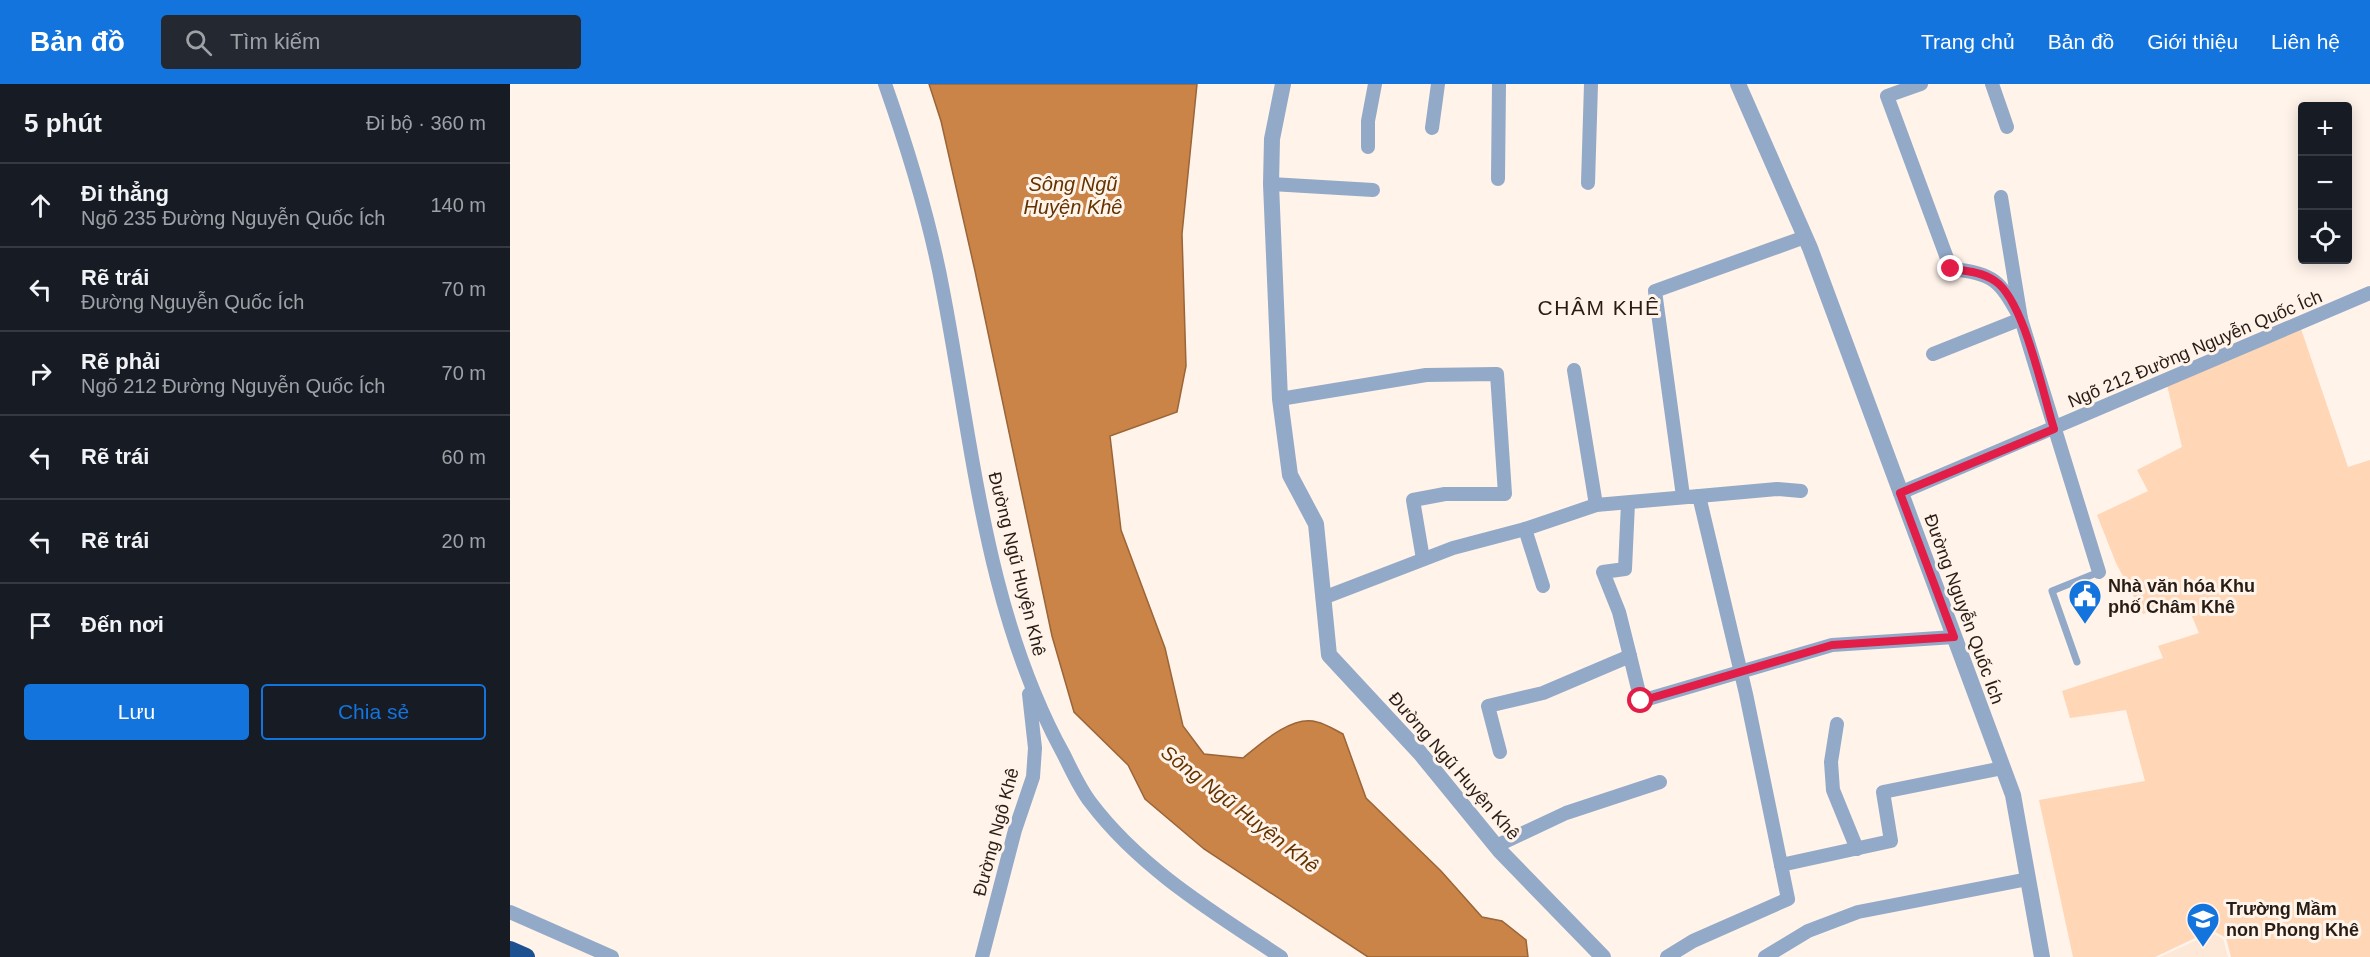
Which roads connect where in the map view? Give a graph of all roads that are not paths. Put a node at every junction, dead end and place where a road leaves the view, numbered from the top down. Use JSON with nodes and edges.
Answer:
{"nodes":[{"id":1,"x":885,"y":84,"type":"edge"},
{"id":2,"x":1283,"y":84,"type":"edge"},
{"id":3,"x":1375,"y":84,"type":"edge"},
{"id":4,"x":1438,"y":84,"type":"edge"},
{"id":5,"x":1499,"y":84,"type":"edge"},
{"id":6,"x":1591,"y":84,"type":"edge"},
{"id":7,"x":1738,"y":84,"type":"edge"},
{"id":8,"x":1922,"y":84,"type":"edge"},
{"id":9,"x":1992,"y":84,"type":"edge"},
{"id":10,"x":2007,"y":127,"type":"dead end"},
{"id":11,"x":1432,"y":128,"type":"dead end"},
{"id":12,"x":1368,"y":147,"type":"dead end"},
{"id":13,"x":1498,"y":179,"type":"dead end"},
{"id":14,"x":1588,"y":183,"type":"dead end"},
{"id":15,"x":1271,"y":184,"type":"junction"},
{"id":16,"x":1373,"y":190,"type":"dead end"},
{"id":17,"x":2001,"y":196,"type":"dead end"},
{"id":18,"x":1805,"y":237,"type":"junction"},
{"id":19,"x":2370,"y":293,"type":"edge"},
{"id":20,"x":2021,"y":319,"type":"junction"},
{"id":21,"x":1933,"y":354,"type":"dead end"},
{"id":22,"x":1574,"y":370,"type":"dead end"},
{"id":23,"x":1280,"y":399,"type":"junction"},
{"id":24,"x":2054,"y":429,"type":"junction"},
{"id":25,"x":1801,"y":491,"type":"dead end"},
{"id":26,"x":1900,"y":493,"type":"junction"},
{"id":27,"x":1683,"y":496,"type":"junction"},
{"id":28,"x":1699,"y":496,"type":"junction"},
{"id":29,"x":1628,"y":502,"type":"junction"},
{"id":30,"x":1596,"y":505,"type":"junction"},
{"id":31,"x":1525,"y":529,"type":"junction"},
{"id":32,"x":1423,"y":559,"type":"junction"},
{"id":33,"x":2099,"y":572,"type":"joint"},
{"id":34,"x":1543,"y":586,"type":"dead end"},
{"id":35,"x":1323,"y":598,"type":"junction"},
{"id":36,"x":1954,"y":637,"type":"junction"},
{"id":37,"x":1630,"y":656,"type":"junction"},
{"id":38,"x":2077,"y":662,"type":"dead end"},
{"id":39,"x":1741,"y":671,"type":"junction"},
{"id":40,"x":1027,"y":680,"type":"junction"},
{"id":41,"x":1837,"y":724,"type":"dead end"},
{"id":42,"x":1500,"y":752,"type":"dead end"},
{"id":43,"x":2002,"y":768,"type":"junction"},
{"id":44,"x":1660,"y":782,"type":"dead end"},
{"id":45,"x":1496,"y":846,"type":"junction"},
{"id":46,"x":1857,"y":849,"type":"junction"},
{"id":47,"x":1781,"y":865,"type":"junction"},
{"id":48,"x":2028,"y":879,"type":"junction"},
{"id":49,"x":510,"y":912,"type":"edge"},
{"id":50,"x":510,"y":950,"type":"edge"},
{"id":51,"x":526,"y":957,"type":"edge"},
{"id":52,"x":612,"y":957,"type":"edge"},
{"id":53,"x":982,"y":957,"type":"edge"},
{"id":54,"x":1281,"y":957,"type":"edge"},
{"id":55,"x":1603,"y":957,"type":"edge"},
{"id":56,"x":1667,"y":957,"type":"edge"},
{"id":57,"x":1765,"y":957,"type":"edge"},
{"id":58,"x":2042,"y":957,"type":"edge"}],
"edges":[{"from":1,"to":40,"type":"street","name":"Đường Ngũ Huyện Khê"},
{"from":2,"to":15,"type":"street","name":"Đường Ngũ Huyện Khê"},
{"from":3,"to":12,"type":"street"},
{"from":4,"to":11,"type":"street"},
{"from":5,"to":13,"type":"street"},
{"from":6,"to":14,"type":"street"},
{"from":7,"to":18,"type":"street","name":"Đường Nguyễn Quốc Ích"},
{"from":8,"to":20,"type":"street"},
{"from":9,"to":10,"type":"street"},
{"from":15,"to":16,"type":"street"},
{"from":15,"to":23,"type":"street","name":"Đường Ngũ Huyện Khê"},
{"from":17,"to":20,"type":"street"},
{"from":18,"to":26,"type":"street","name":"Đường Nguyễn Quốc Ích"},
{"from":18,"to":27,"type":"street"},
{"from":19,"to":24,"type":"street","name":"Ngõ 212 Đường Nguyễn Quốc Ích"},
{"from":20,"to":21,"type":"street"},
{"from":20,"to":24,"type":"street"},
{"from":22,"to":30,"type":"street"},
{"from":23,"to":32,"type":"street"},
{"from":23,"to":35,"type":"street","name":"Đường Ngũ Huyện Khê"},
{"from":24,"to":26,"type":"street","name":"Ngõ 212 Đường Nguyễn Quốc Ích"},
{"from":24,"to":33,"type":"street"},
{"from":25,"to":28,"type":"street"},
{"from":26,"to":36,"type":"street","name":"Đường Nguyễn Quốc Ích"},
{"from":27,"to":28,"type":"street"},
{"from":27,"to":29,"type":"street"},
{"from":28,"to":39,"type":"street"},
{"from":29,"to":30,"type":"street"},
{"from":29,"to":37,"type":"street"},
{"from":30,"to":31,"type":"street"},
{"from":31,"to":32,"type":"street"},
{"from":31,"to":34,"type":"street"},
{"from":32,"to":35,"type":"street"},
{"from":33,"to":38,"type":"lane"},
{"from":35,"to":45,"type":"street","name":"Đường Ngũ Huyện Khê"},
{"from":36,"to":39,"type":"street"},
{"from":36,"to":43,"type":"street","name":"Đường Nguyễn Quốc Ích"},
{"from":37,"to":39,"type":"street"},
{"from":37,"to":42,"type":"street"},
{"from":39,"to":47,"type":"street"},
{"from":40,"to":53,"type":"street","name":"Đường Ngô Khê"},
{"from":40,"to":54,"type":"street","name":"Đường Ngũ Huyện Khê"},
{"from":41,"to":46,"type":"street"},
{"from":43,"to":46,"type":"street"},
{"from":43,"to":48,"type":"street","name":"Đường Nguyễn Quốc Ích"},
{"from":44,"to":45,"type":"street"},
{"from":45,"to":55,"type":"street","name":"Đường Ngũ Huyện Khê"},
{"from":46,"to":47,"type":"street"},
{"from":47,"to":56,"type":"street"},
{"from":48,"to":57,"type":"street"},
{"from":48,"to":58,"type":"street","name":"Đường Nguyễn Quốc Ích"},
{"from":49,"to":52,"type":"street"},
{"from":50,"to":51,"type":"highway"}]}
